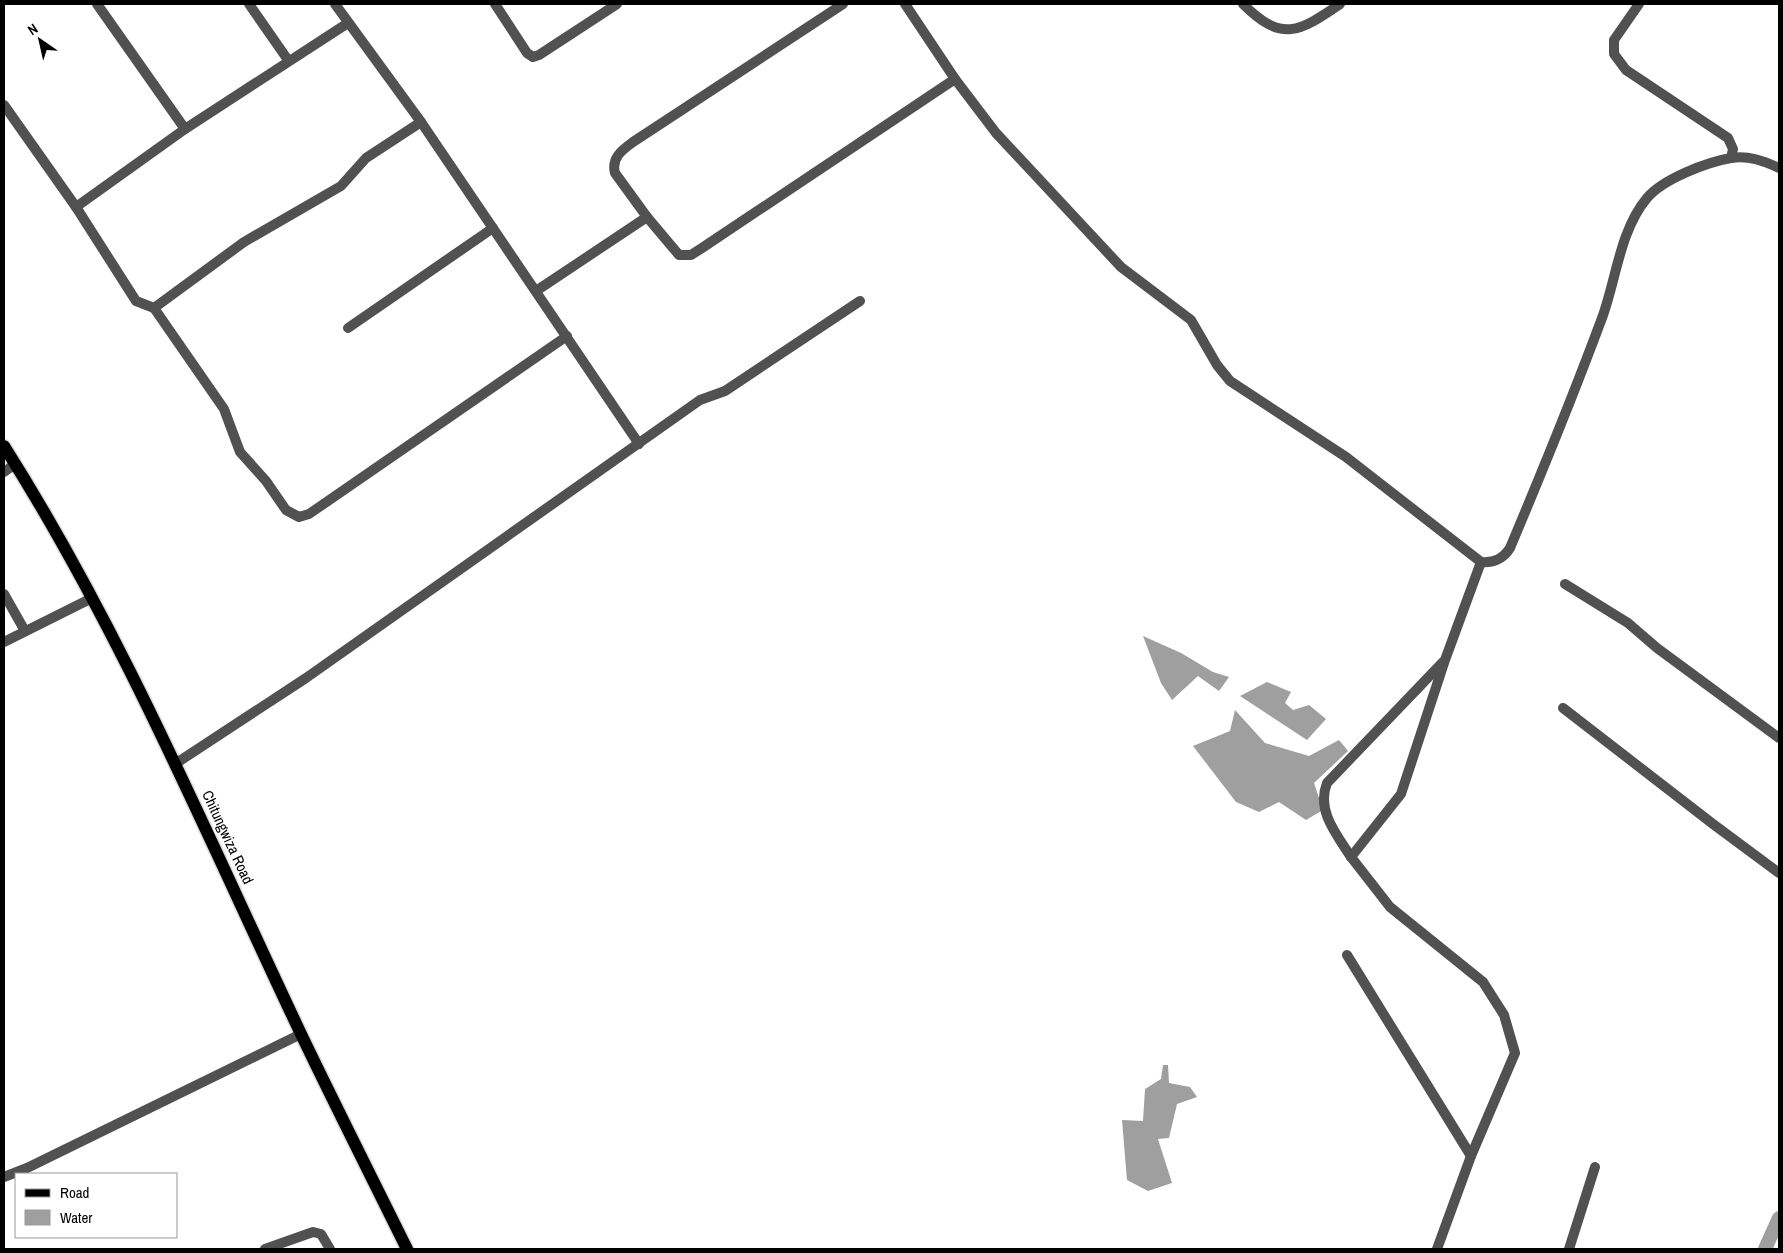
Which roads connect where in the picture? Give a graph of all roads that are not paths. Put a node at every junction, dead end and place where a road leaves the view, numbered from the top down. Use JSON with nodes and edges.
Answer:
{"nodes":[{"id":1,"x":96,"y":4,"type":"edge"},
{"id":2,"x":249,"y":4,"type":"edge"},
{"id":3,"x":335,"y":4,"type":"edge"},
{"id":4,"x":495,"y":4,"type":"edge"},
{"id":5,"x":617,"y":4,"type":"edge"},
{"id":6,"x":843,"y":4,"type":"edge"},
{"id":7,"x":905,"y":4,"type":"edge"},
{"id":8,"x":1243,"y":4,"type":"edge"},
{"id":9,"x":1340,"y":4,"type":"edge"},
{"id":10,"x":1639,"y":4,"type":"edge"},
{"id":11,"x":348,"y":23,"type":"junction"},
{"id":12,"x":288,"y":60,"type":"junction"},
{"id":13,"x":955,"y":79,"type":"junction"},
{"id":14,"x":4,"y":105,"type":"edge"},
{"id":15,"x":421,"y":122,"type":"junction"},
{"id":16,"x":185,"y":129,"type":"junction"},
{"id":17,"x":1731,"y":158,"type":"junction"},
{"id":18,"x":1779,"y":168,"type":"edge"},
{"id":19,"x":76,"y":207,"type":"junction"},
{"id":20,"x":647,"y":217,"type":"junction"},
{"id":21,"x":493,"y":228,"type":"junction"},
{"id":22,"x":536,"y":291,"type":"junction"},
{"id":23,"x":860,"y":301,"type":"dead end"},
{"id":24,"x":154,"y":308,"type":"junction"},
{"id":25,"x":348,"y":328,"type":"dead end"},
{"id":26,"x":567,"y":336,"type":"junction"},
{"id":27,"x":639,"y":444,"type":"junction"},
{"id":28,"x":4,"y":446,"type":"edge"},
{"id":29,"x":15,"y":464,"type":"junction"},
{"id":30,"x":4,"y":472,"type":"edge"},
{"id":31,"x":1481,"y":562,"type":"junction"},
{"id":32,"x":1565,"y":584,"type":"dead end"},
{"id":33,"x":4,"y":594,"type":"edge"},
{"id":34,"x":92,"y":598,"type":"junction"},
{"id":35,"x":25,"y":631,"type":"junction"},
{"id":36,"x":4,"y":642,"type":"edge"},
{"id":37,"x":1445,"y":660,"type":"junction"},
{"id":38,"x":1563,"y":708,"type":"dead end"},
{"id":39,"x":1779,"y":738,"type":"edge"},
{"id":40,"x":175,"y":764,"type":"junction"},
{"id":41,"x":1351,"y":857,"type":"junction"},
{"id":42,"x":1779,"y":873,"type":"edge"},
{"id":43,"x":1348,"y":955,"type":"dead end"},
{"id":44,"x":301,"y":1034,"type":"junction"},
{"id":45,"x":1471,"y":1156,"type":"junction"},
{"id":46,"x":1595,"y":1167,"type":"dead end"},
{"id":47,"x":4,"y":1177,"type":"edge"},
{"id":48,"x":265,"y":1249,"type":"edge"},
{"id":49,"x":330,"y":1249,"type":"edge"},
{"id":50,"x":407,"y":1249,"type":"edge"},
{"id":51,"x":1437,"y":1249,"type":"edge"},
{"id":52,"x":1569,"y":1249,"type":"edge"}],
"edges":[{"from":1,"to":16,"type":"street"},
{"from":2,"to":12,"type":"street"},
{"from":3,"to":11,"type":"street"},
{"from":4,"to":5,"type":"street"},
{"from":6,"to":20,"type":"street"},
{"from":7,"to":13,"type":"street"},
{"from":8,"to":9,"type":"street"},
{"from":10,"to":17,"type":"street"},
{"from":11,"to":12,"type":"street"},
{"from":11,"to":15,"type":"street"},
{"from":12,"to":16,"type":"street"},
{"from":13,"to":20,"type":"street"},
{"from":13,"to":31,"type":"street"},
{"from":14,"to":19,"type":"street"},
{"from":15,"to":21,"type":"street"},
{"from":15,"to":24,"type":"street"},
{"from":16,"to":19,"type":"street"},
{"from":17,"to":18,"type":"street"},
{"from":17,"to":31,"type":"street"},
{"from":19,"to":24,"type":"street"},
{"from":20,"to":22,"type":"street"},
{"from":21,"to":22,"type":"street"},
{"from":21,"to":25,"type":"street"},
{"from":22,"to":26,"type":"street"},
{"from":23,"to":27,"type":"street"},
{"from":24,"to":26,"type":"street"},
{"from":26,"to":27,"type":"street"},
{"from":27,"to":40,"type":"street"},
{"from":28,"to":29,"type":"main road","name":"Chitungwiza Road"},
{"from":29,"to":30,"type":"street"},
{"from":29,"to":34,"type":"main road","name":"Chitungwiza Road"},
{"from":31,"to":37,"type":"street"},
{"from":32,"to":39,"type":"street"},
{"from":33,"to":35,"type":"street"},
{"from":34,"to":35,"type":"street"},
{"from":34,"to":40,"type":"main road","name":"Chitungwiza Road"},
{"from":35,"to":36,"type":"street"},
{"from":37,"to":41,"type":"street"},
{"from":37,"to":41,"type":"street"},
{"from":38,"to":42,"type":"street"},
{"from":40,"to":44,"type":"main road","name":"Chitungwiza Road"},
{"from":41,"to":45,"type":"street"},
{"from":43,"to":45,"type":"street"},
{"from":44,"to":47,"type":"street"},
{"from":44,"to":50,"type":"main road","name":"Chitungwiza Road"},
{"from":45,"to":51,"type":"street"},
{"from":46,"to":52,"type":"street"},
{"from":48,"to":49,"type":"street"}]}
